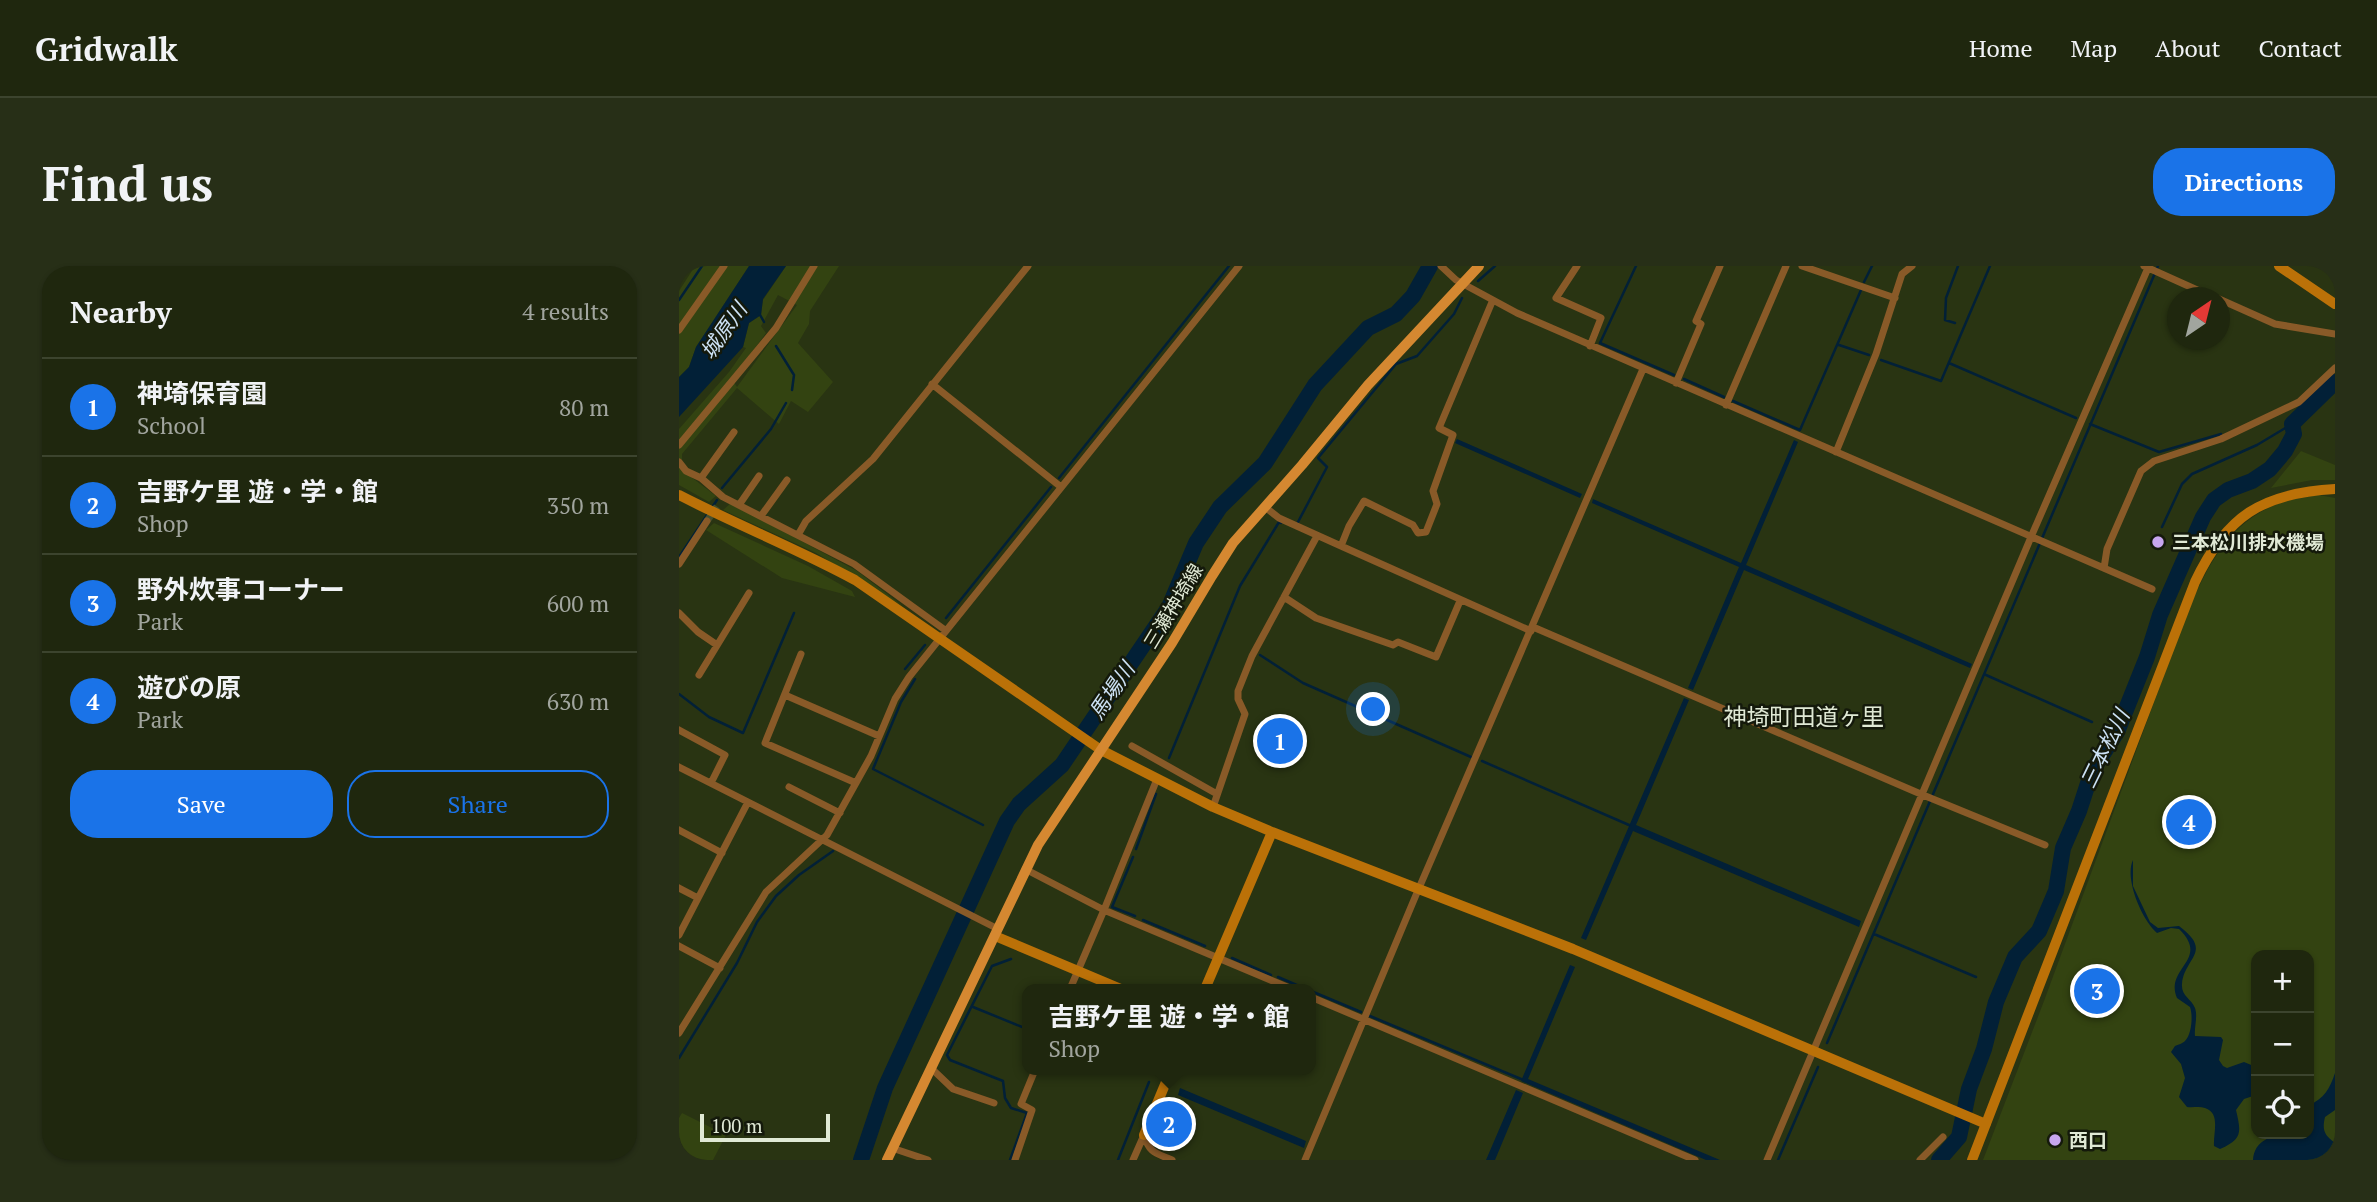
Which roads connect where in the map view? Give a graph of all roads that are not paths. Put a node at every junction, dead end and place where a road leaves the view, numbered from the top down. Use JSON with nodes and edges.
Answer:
{"nodes":[{"id":1,"x":719,"y":266,"type":"edge"},
{"id":2,"x":725,"y":266,"type":"edge"},
{"id":3,"x":814,"y":266,"type":"edge"},
{"id":4,"x":1028,"y":266,"type":"edge"},
{"id":5,"x":1239,"y":266,"type":"edge"},
{"id":6,"x":1479,"y":266,"type":"edge"},
{"id":7,"x":1577,"y":266,"type":"edge"},
{"id":8,"x":1720,"y":266,"type":"edge"},
{"id":9,"x":1786,"y":266,"type":"edge"},
{"id":10,"x":1802,"y":266,"type":"edge"},
{"id":11,"x":1912,"y":266,"type":"edge"},
{"id":12,"x":2279,"y":266,"type":"edge"},
{"id":13,"x":1443,"y":268,"type":"edge"},
{"id":14,"x":2148,"y":268,"type":"edge"},
{"id":15,"x":1463,"y":283,"type":"junction"},
{"id":16,"x":710,"y":285,"type":"junction"},
{"id":17,"x":2191,"y":287,"type":"edge"},
{"id":18,"x":1895,"y":298,"type":"junction"},
{"id":19,"x":1492,"y":302,"type":"junction"},
{"id":20,"x":2230,"y":304,"type":"edge"},
{"id":21,"x":2335,"y":304,"type":"edge"},
{"id":22,"x":679,"y":330,"type":"edge"},
{"id":23,"x":2335,"y":334,"type":"edge"},
{"id":24,"x":1590,"y":346,"type":"junction"},
{"id":25,"x":2335,"y":368,"type":"edge"},
{"id":26,"x":1643,"y":369,"type":"junction"},
{"id":27,"x":1676,"y":383,"type":"junction"},
{"id":28,"x":932,"y":384,"type":"junction"},
{"id":29,"x":1726,"y":405,"type":"junction"},
{"id":30,"x":734,"y":432,"type":"dead end"},
{"id":31,"x":679,"y":445,"type":"edge"},
{"id":32,"x":1836,"y":452,"type":"junction"},
{"id":33,"x":679,"y":462,"type":"edge"},
{"id":34,"x":759,"y":476,"type":"dead end"},
{"id":35,"x":701,"y":478,"type":"junction"},
{"id":36,"x":787,"y":480,"type":"dead end"},
{"id":37,"x":1061,"y":487,"type":"junction"},
{"id":38,"x":2335,"y":489,"type":"edge"},
{"id":39,"x":679,"y":495,"type":"edge"},
{"id":40,"x":723,"y":497,"type":"junction"},
{"id":41,"x":718,"y":505,"type":"tunnel mouth"},
{"id":42,"x":739,"y":505,"type":"junction"},
{"id":43,"x":1265,"y":508,"type":"junction"},
{"id":44,"x":761,"y":516,"type":"junction"},
{"id":45,"x":708,"y":521,"type":"tunnel mouth"},
{"id":46,"x":798,"y":535,"type":"junction"},
{"id":47,"x":1317,"y":536,"type":"junction"},
{"id":48,"x":2034,"y":538,"type":"junction"},
{"id":49,"x":1341,"y":546,"type":"junction"},
{"id":50,"x":679,"y":564,"type":"edge"},
{"id":51,"x":2104,"y":568,"type":"junction"},
{"id":52,"x":2152,"y":589,"type":"dead end"},
{"id":53,"x":749,"y":593,"type":"dead end"},
{"id":54,"x":1284,"y":597,"type":"junction"},
{"id":55,"x":1459,"y":601,"type":"junction"},
{"id":56,"x":679,"y":613,"type":"edge"},
{"id":57,"x":1532,"y":629,"type":"junction"},
{"id":58,"x":942,"y":634,"type":"junction"},
{"id":59,"x":717,"y":645,"type":"junction"},
{"id":60,"x":801,"y":654,"type":"dead end"},
{"id":61,"x":699,"y":675,"type":"dead end"},
{"id":62,"x":785,"y":695,"type":"junction"},
{"id":63,"x":679,"y":730,"type":"edge"},
{"id":64,"x":879,"y":736,"type":"junction"},
{"id":65,"x":1132,"y":746,"type":"dead end"},
{"id":66,"x":1101,"y":750,"type":"junction"},
{"id":67,"x":679,"y":767,"type":"edge"},
{"id":68,"x":1157,"y":779,"type":"junction"},
{"id":69,"x":711,"y":783,"type":"junction"},
{"id":70,"x":856,"y":783,"type":"junction"},
{"id":71,"x":789,"y":787,"type":"dead end"},
{"id":72,"x":1217,"y":794,"type":"junction"},
{"id":73,"x":1929,"y":797,"type":"junction"},
{"id":74,"x":748,"y":802,"type":"junction"},
{"id":75,"x":1213,"y":807,"type":"junction"},
{"id":76,"x":839,"y":813,"type":"junction"},
{"id":77,"x":679,"y":830,"type":"edge"},
{"id":78,"x":1272,"y":832,"type":"junction"},
{"id":79,"x":823,"y":840,"type":"junction"},
{"id":80,"x":2045,"y":845,"type":"dead end"},
{"id":81,"x":722,"y":853,"type":"junction"},
{"id":82,"x":1025,"y":869,"type":"junction"},
{"id":83,"x":679,"y":888,"type":"edge"},
{"id":84,"x":1420,"y":888,"type":"junction"},
{"id":85,"x":698,"y":898,"type":"junction"},
{"id":86,"x":1104,"y":910,"type":"junction"},
{"id":87,"x":996,"y":933,"type":"junction"},
{"id":88,"x":679,"y":935,"type":"edge"},
{"id":89,"x":679,"y":946,"type":"edge"},
{"id":90,"x":1218,"y":958,"type":"junction"},
{"id":91,"x":720,"y":968,"type":"junction"},
{"id":92,"x":1078,"y":971,"type":"junction"},
{"id":93,"x":1072,"y":984,"type":"edge"},
{"id":94,"x":1109,"y":984,"type":"edge"},
{"id":95,"x":1207,"y":984,"type":"edge"},
{"id":96,"x":1280,"y":984,"type":"edge"},
{"id":97,"x":1316,"y":999,"type":"edge"},
{"id":98,"x":1363,"y":1019,"type":"junction"},
{"id":99,"x":679,"y":1034,"type":"edge"},
{"id":100,"x":1813,"y":1051,"type":"junction"},
{"id":101,"x":931,"y":1068,"type":"junction"},
{"id":102,"x":1033,"y":1075,"type":"edge"},
{"id":103,"x":1169,"y":1075,"type":"edge"},
{"id":104,"x":994,"y":1103,"type":"dead end"},
{"id":105,"x":1981,"y":1122,"type":"junction"},
{"id":106,"x":1144,"y":1135,"type":"junction"},
{"id":107,"x":1943,"y":1137,"type":"dead end"},
{"id":108,"x":1140,"y":1146,"type":"junction"},
{"id":109,"x":892,"y":1148,"type":"junction"},
{"id":110,"x":887,"y":1160,"type":"edge"},
{"id":111,"x":928,"y":1160,"type":"edge"},
{"id":112,"x":1015,"y":1160,"type":"edge"},
{"id":113,"x":1133,"y":1160,"type":"edge"},
{"id":114,"x":1143,"y":1160,"type":"edge"},
{"id":115,"x":1173,"y":1160,"type":"edge"},
{"id":116,"x":1305,"y":1160,"type":"edge"},
{"id":117,"x":1695,"y":1160,"type":"edge"},
{"id":118,"x":1767,"y":1160,"type":"edge"},
{"id":119,"x":1920,"y":1160,"type":"edge"},
{"id":120,"x":1972,"y":1160,"type":"edge"}],
"edges":[{"from":1,"to":16,"type":"street"},
{"from":2,"to":16,"type":"street"},
{"from":3,"to":31,"type":"street"},
{"from":4,"to":28,"type":"street"},
{"from":5,"to":37,"type":"street"},
{"from":6,"to":15,"type":"main road","name":"三瀬神埼線"},
{"from":7,"to":24,"type":"street"},
{"from":8,"to":27,"type":"street"},
{"from":9,"to":29,"type":"street"},
{"from":10,"to":18,"type":"street"},
{"from":11,"to":18,"type":"street"},
{"from":12,"to":21,"type":"street"},
{"from":13,"to":15,"type":"street"},
{"from":14,"to":17,"type":"street"},
{"from":14,"to":48,"type":"street"},
{"from":15,"to":19,"type":"street"},
{"from":15,"to":43,"type":"main road","name":"三瀬神埼線"},
{"from":16,"to":22,"type":"street"},
{"from":18,"to":32,"type":"street"},
{"from":19,"to":24,"type":"street"},
{"from":19,"to":49,"type":"street"},
{"from":20,"to":23,"type":"street"},
{"from":24,"to":26,"type":"street"},
{"from":25,"to":51,"type":"street"},
{"from":26,"to":27,"type":"street"},
{"from":26,"to":57,"type":"street"},
{"from":27,"to":29,"type":"street"},
{"from":28,"to":37,"type":"street"},
{"from":28,"to":46,"type":"street"},
{"from":29,"to":32,"type":"street"},
{"from":30,"to":35,"type":"street"},
{"from":32,"to":48,"type":"street"},
{"from":33,"to":35,"type":"street"},
{"from":34,"to":42,"type":"street"},
{"from":35,"to":40,"type":"street"},
{"from":36,"to":44,"type":"street"},
{"from":37,"to":58,"type":"street"},
{"from":38,"to":105,"type":"street"},
{"from":39,"to":58,"type":"street"},
{"from":40,"to":41,"type":"street"},
{"from":40,"to":42,"type":"street"},
{"from":42,"to":44,"type":"street"},
{"from":43,"to":47,"type":"street"},
{"from":43,"to":66,"type":"main road","name":"三瀬神埼線"},
{"from":44,"to":46,"type":"street"},
{"from":45,"to":50,"type":"street"},
{"from":46,"to":58,"type":"street"},
{"from":47,"to":49,"type":"street"},
{"from":47,"to":54,"type":"street"},
{"from":48,"to":51,"type":"street"},
{"from":48,"to":73,"type":"street"},
{"from":49,"to":55,"type":"street"},
{"from":51,"to":52,"type":"street"},
{"from":53,"to":59,"type":"street"},
{"from":54,"to":55,"type":"street"},
{"from":54,"to":72,"type":"street"},
{"from":55,"to":57,"type":"street"},
{"from":56,"to":59,"type":"street"},
{"from":57,"to":73,"type":"street"},
{"from":57,"to":84,"type":"street"},
{"from":58,"to":64,"type":"street"},
{"from":58,"to":66,"type":"street"},
{"from":59,"to":61,"type":"street"},
{"from":60,"to":62,"type":"street"},
{"from":62,"to":64,"type":"street"},
{"from":62,"to":70,"type":"street"},
{"from":63,"to":69,"type":"street"},
{"from":64,"to":70,"type":"street"},
{"from":65,"to":72,"type":"street"},
{"from":66,"to":68,"type":"street"},
{"from":66,"to":82,"type":"main road","name":"三瀬神埼線"},
{"from":67,"to":69,"type":"street"},
{"from":68,"to":75,"type":"street"},
{"from":68,"to":86,"type":"street"},
{"from":69,"to":74,"type":"street"},
{"from":70,"to":76,"type":"street"},
{"from":71,"to":76,"type":"street"},
{"from":72,"to":75,"type":"street"},
{"from":73,"to":80,"type":"street"},
{"from":73,"to":100,"type":"street"},
{"from":74,"to":79,"type":"street"},
{"from":74,"to":81,"type":"street"},
{"from":75,"to":78,"type":"street"},
{"from":76,"to":79,"type":"street"},
{"from":77,"to":81,"type":"street"},
{"from":78,"to":84,"type":"street"},
{"from":78,"to":90,"type":"street"},
{"from":79,"to":87,"type":"street"},
{"from":79,"to":91,"type":"street"},
{"from":81,"to":85,"type":"street"},
{"from":82,"to":86,"type":"street"},
{"from":82,"to":87,"type":"main road","name":"三瀬神埼線"},
{"from":83,"to":85,"type":"street"},
{"from":84,"to":98,"type":"street"},
{"from":84,"to":100,"type":"street"},
{"from":85,"to":88,"type":"street"},
{"from":86,"to":90,"type":"street"},
{"from":86,"to":92,"type":"street"},
{"from":87,"to":92,"type":"street"},
{"from":87,"to":101,"type":"main road","name":"三瀬神埼線"},
{"from":89,"to":91,"type":"street"},
{"from":90,"to":95,"type":"street"},
{"from":90,"to":96,"type":"street"},
{"from":91,"to":99,"type":"street"},
{"from":92,"to":93,"type":"street"},
{"from":92,"to":94,"type":"street"},
{"from":97,"to":98,"type":"street"},
{"from":98,"to":116,"type":"street"},
{"from":98,"to":117,"type":"street"},
{"from":100,"to":105,"type":"street"},
{"from":100,"to":118,"type":"street"},
{"from":101,"to":104,"type":"street"},
{"from":101,"to":109,"type":"main road","name":"三瀬神埼線"},
{"from":102,"to":112,"type":"street"},
{"from":103,"to":106,"type":"street"},
{"from":105,"to":120,"type":"street"},
{"from":106,"to":108,"type":"street"},
{"from":106,"to":115,"type":"street"},
{"from":107,"to":119,"type":"street"},
{"from":108,"to":113,"type":"street"},
{"from":108,"to":114,"type":"street"},
{"from":109,"to":110,"type":"main road","name":"三瀬神埼線"},
{"from":109,"to":111,"type":"street"}]}
